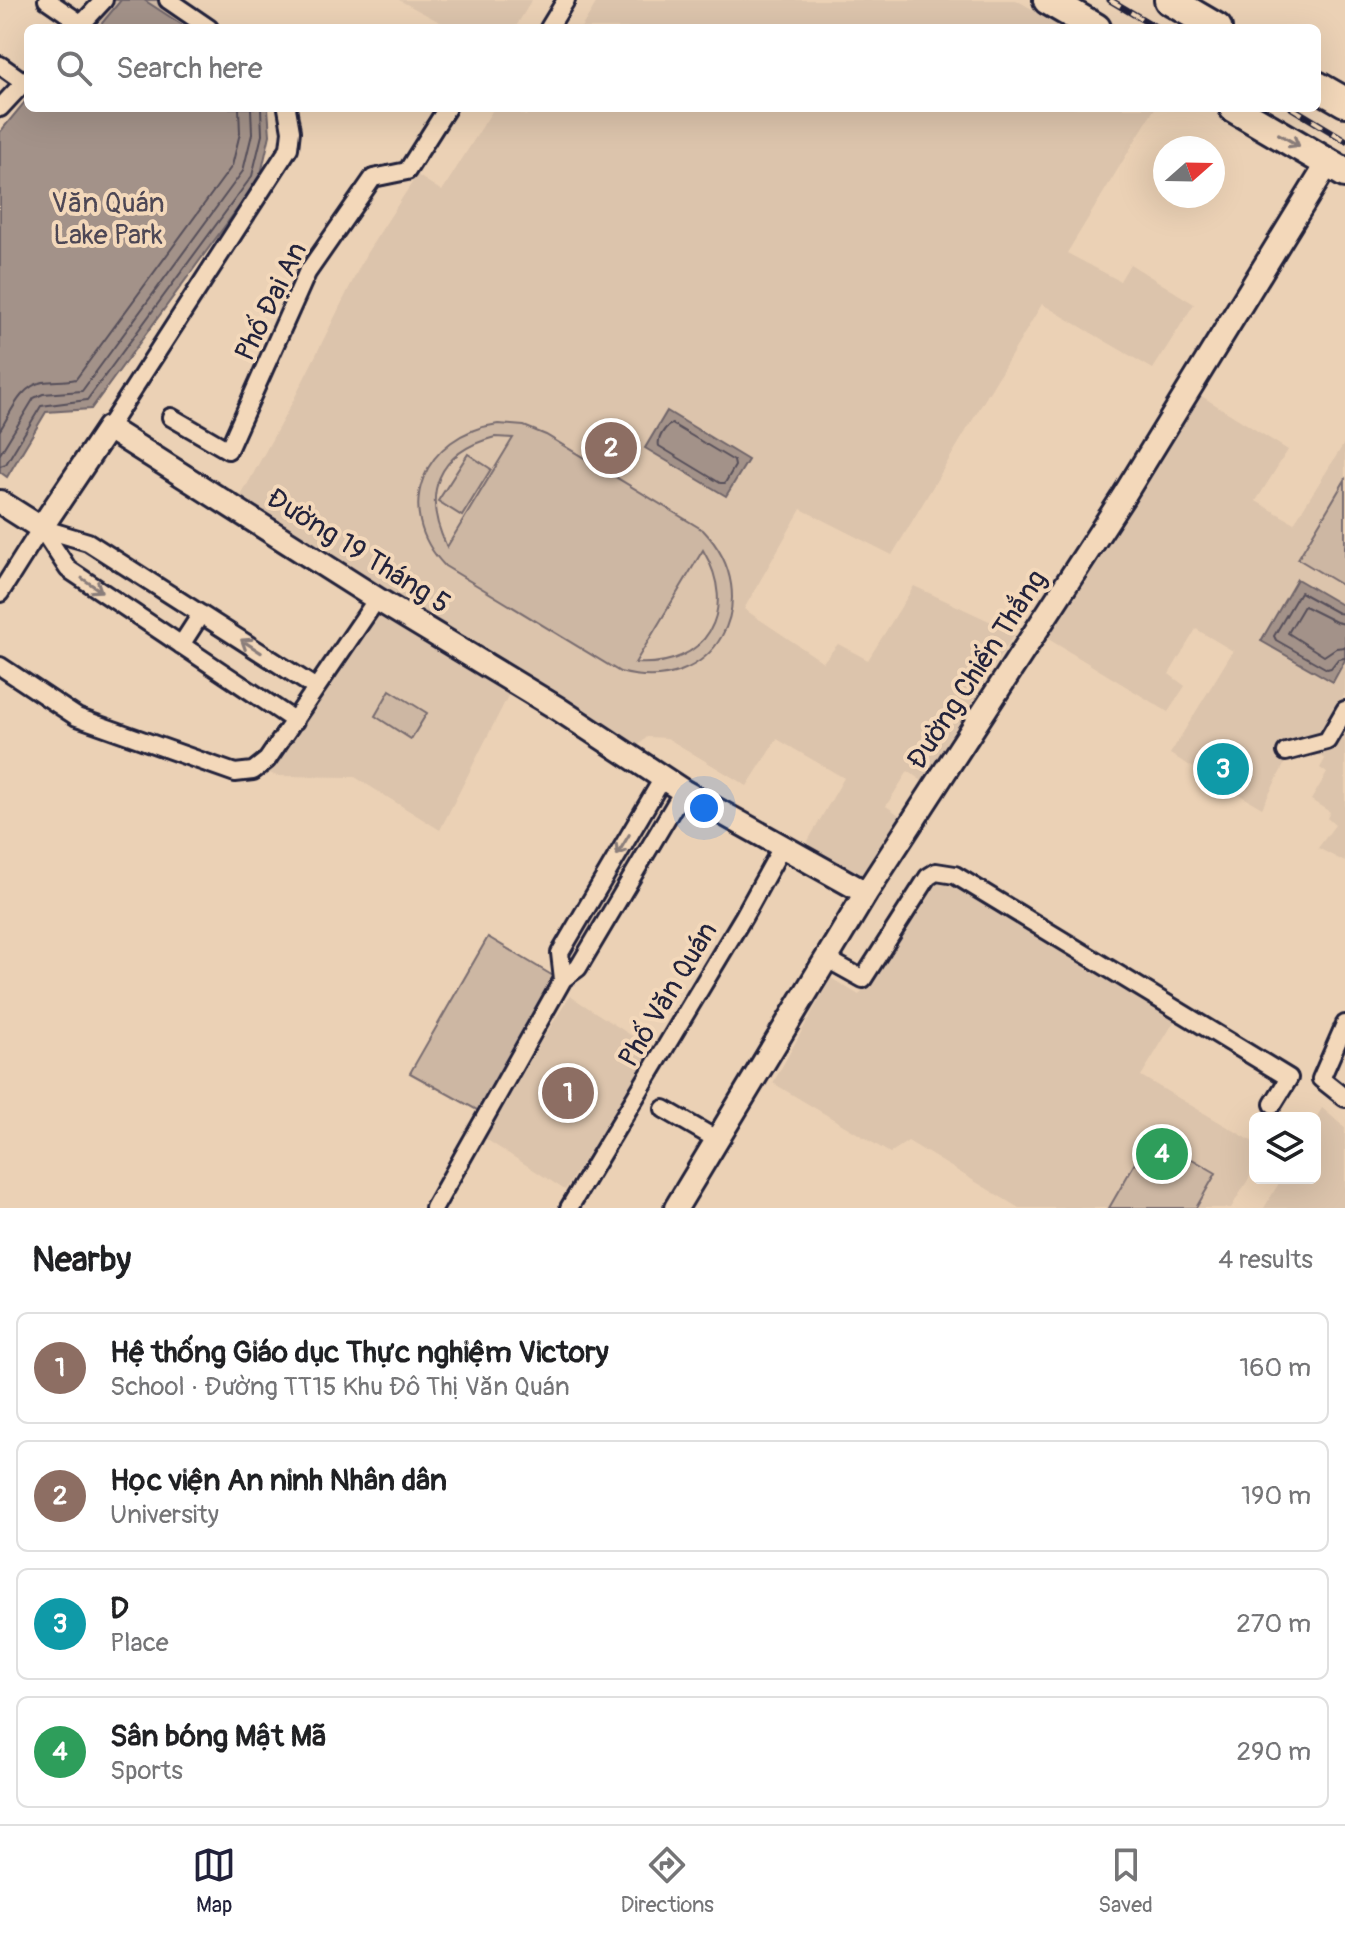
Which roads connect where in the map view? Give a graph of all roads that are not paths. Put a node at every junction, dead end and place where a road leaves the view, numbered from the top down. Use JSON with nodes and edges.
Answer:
{"nodes":[{"id":1,"x":47,"y":0,"type":"edge"},
{"id":2,"x":104,"y":0,"type":"edge"},
{"id":3,"x":168,"y":0,"type":"edge"},
{"id":4,"x":566,"y":0,"type":"edge"},
{"id":5,"x":1048,"y":0,"type":"edge"},
{"id":6,"x":1169,"y":0,"type":"edge"},
{"id":7,"x":77,"y":24,"type":"edge"},
{"id":8,"x":82,"y":24,"type":"edge"},
{"id":9,"x":203,"y":24,"type":"edge"},
{"id":10,"x":551,"y":24,"type":"edge"},
{"id":11,"x":1089,"y":24,"type":"edge"},
{"id":12,"x":1210,"y":24,"type":"edge"},
{"id":13,"x":0,"y":65,"type":"edge"},
{"id":14,"x":24,"y":79,"type":"edge"},
{"id":15,"x":24,"y":82,"type":"edge"},
{"id":16,"x":1321,"y":88,"type":"edge"},
{"id":17,"x":1345,"y":102,"type":"edge"},
{"id":18,"x":1,"y":106,"type":"edge"},
{"id":19,"x":288,"y":112,"type":"edge"},
{"id":20,"x":444,"y":112,"type":"edge"},
{"id":21,"x":1241,"y":112,"type":"edge"},
{"id":22,"x":1336,"y":168,"type":"edge"},
{"id":23,"x":171,"y":417,"type":"dead end"},
{"id":24,"x":108,"y":428,"type":"junction"},
{"id":25,"x":0,"y":502,"type":"edge"},
{"id":26,"x":41,"y":528,"type":"junction"},
{"id":27,"x":0,"y":593,"type":"edge"},
{"id":28,"x":377,"y":599,"type":"junction"},
{"id":29,"x":201,"y":614,"type":"junction"},
{"id":30,"x":181,"y":645,"type":"junction"},
{"id":31,"x":0,"y":666,"type":"edge"},
{"id":32,"x":316,"y":688,"type":"junction"},
{"id":33,"x":1345,"y":710,"type":"edge"},
{"id":34,"x":295,"y":721,"type":"junction"},
{"id":35,"x":1286,"y":752,"type":"dead end"},
{"id":36,"x":663,"y":778,"type":"junction"},
{"id":37,"x":683,"y":791,"type":"junction"},
{"id":38,"x":782,"y":847,"type":"junction"},
{"id":39,"x":866,"y":893,"type":"junction"},
{"id":40,"x":827,"y":959,"type":"junction"},
{"id":41,"x":563,"y":979,"type":"junction"},
{"id":42,"x":1345,"y":1024,"type":"edge"},
{"id":43,"x":1345,"y":1098,"type":"edge"},
{"id":44,"x":1273,"y":1104,"type":"dead end"},
{"id":45,"x":664,"y":1109,"type":"dead end"},
{"id":46,"x":716,"y":1139,"type":"junction"},
{"id":47,"x":434,"y":1208,"type":"edge"},
{"id":48,"x":569,"y":1208,"type":"edge"},
{"id":49,"x":676,"y":1208,"type":"edge"}],
"edges":[{"from":1,"to":7,"type":"street"},
{"from":2,"to":8,"type":"street"},
{"from":3,"to":9,"type":"street"},
{"from":4,"to":10,"type":"street"},
{"from":5,"to":11,"type":"highway"},
{"from":6,"to":12,"type":"highway"},
{"from":13,"to":14,"type":"street"},
{"from":15,"to":18,"type":"street"},
{"from":16,"to":17,"type":"highway"},
{"from":19,"to":24,"type":"street"},
{"from":20,"to":23,"type":"street","name":"Phố Đại An"},
{"from":21,"to":22,"type":"highway","one_way":true},
{"from":22,"to":39,"type":"street","name":"Đường Chiến Thắng"},
{"from":24,"to":26,"type":"street"},
{"from":24,"to":28,"type":"street","name":"Đường 19 Tháng 5"},
{"from":25,"to":26,"type":"street"},
{"from":26,"to":27,"type":"street"},
{"from":26,"to":29,"type":"street"},
{"from":26,"to":30,"type":"street","one_way":true},
{"from":28,"to":32,"type":"street"},
{"from":28,"to":36,"type":"street","name":"Đường 19 Tháng 5"},
{"from":29,"to":30,"type":"street"},
{"from":32,"to":29,"type":"street","one_way":true},
{"from":30,"to":34,"type":"street"},
{"from":31,"to":34,"type":"street"},
{"from":32,"to":34,"type":"street"},
{"from":33,"to":35,"type":"street"},
{"from":36,"to":37,"type":"street","name":"Đường 19 Tháng 5"},
{"from":36,"to":41,"type":"street","one_way":true},
{"from":37,"to":38,"type":"street","name":"Đường 19 Tháng 5"},
{"from":37,"to":41,"type":"street"},
{"from":38,"to":39,"type":"street","name":"Đường 19 Tháng 5"},
{"from":38,"to":48,"type":"street","name":"Phố Văn Quán"},
{"from":39,"to":40,"type":"street","name":"Đường Chiến Thắng"},
{"from":40,"to":44,"type":"street"},
{"from":40,"to":46,"type":"street","name":"Đường Chiến Thắng"},
{"from":41,"to":47,"type":"street"},
{"from":42,"to":43,"type":"street"},
{"from":45,"to":46,"type":"street"},
{"from":46,"to":49,"type":"street","name":"Đường Chiến Thắng"}]}
